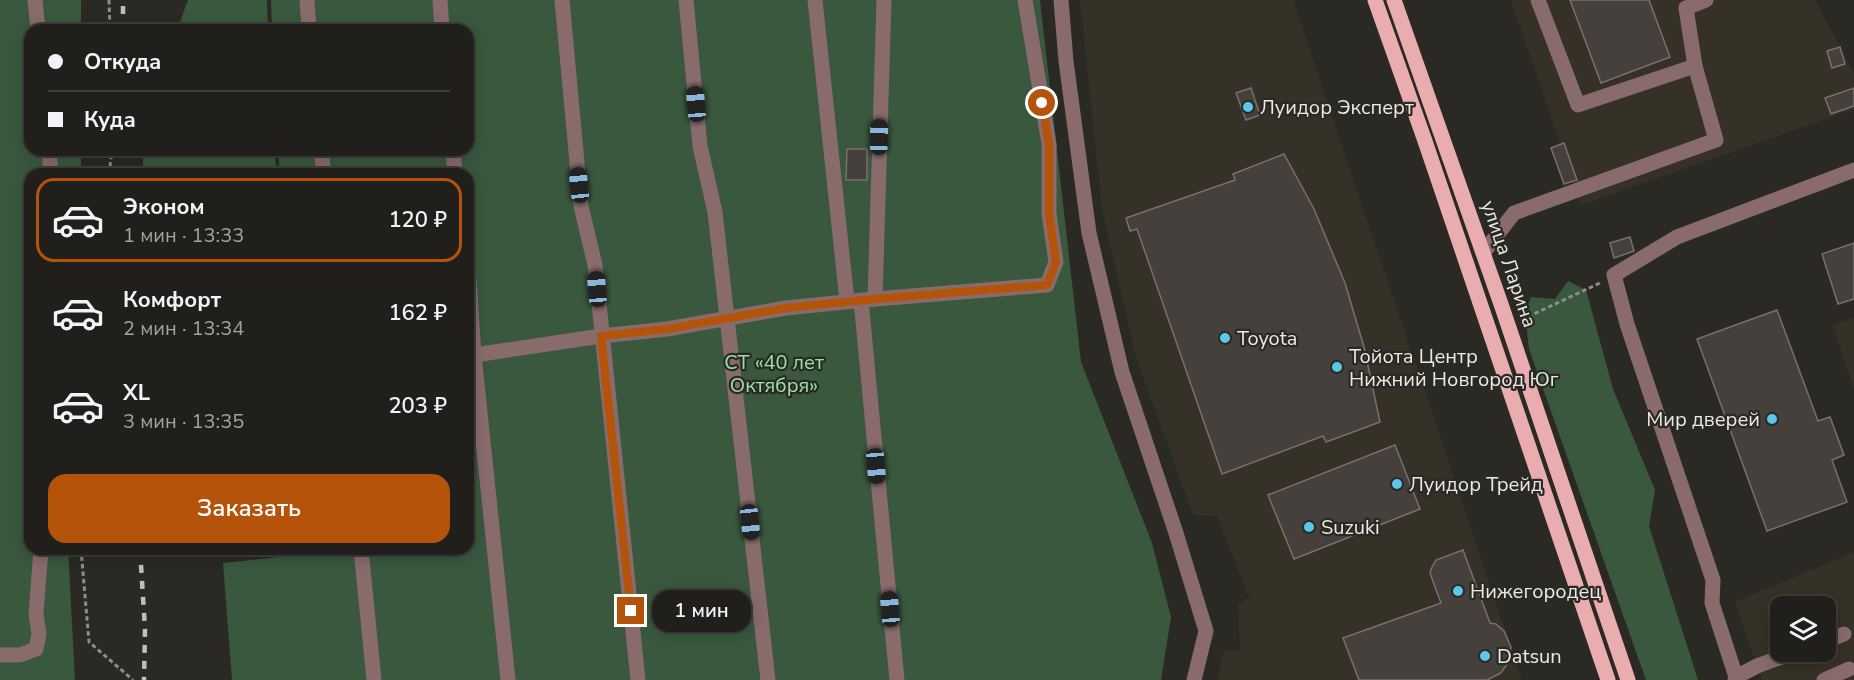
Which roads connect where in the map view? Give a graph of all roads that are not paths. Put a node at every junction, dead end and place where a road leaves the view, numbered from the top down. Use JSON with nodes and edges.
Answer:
{"nodes":[{"id":1,"x":35,"y":0,"type":"edge"},
{"id":2,"x":307,"y":0,"type":"edge"},
{"id":3,"x":440,"y":0,"type":"edge"},
{"id":4,"x":562,"y":0,"type":"edge"},
{"id":5,"x":686,"y":0,"type":"edge"},
{"id":6,"x":815,"y":0,"type":"edge"},
{"id":7,"x":884,"y":0,"type":"edge"},
{"id":8,"x":1024,"y":0,"type":"edge"},
{"id":9,"x":1061,"y":0,"type":"edge"},
{"id":10,"x":1375,"y":0,"type":"edge"},
{"id":11,"x":1394,"y":0,"type":"edge"},
{"id":12,"x":1538,"y":0,"type":"edge"},
{"id":13,"x":1706,"y":0,"type":"edge"},
{"id":14,"x":37,"y":24,"type":"edge"},
{"id":15,"x":309,"y":24,"type":"edge"},
{"id":16,"x":442,"y":24,"type":"edge"},
{"id":17,"x":1695,"y":66,"type":"junction"},
{"id":18,"x":1854,"y":170,"type":"edge"},
{"id":19,"x":1483,"y":253,"type":"junction"},
{"id":20,"x":861,"y":300,"type":"junction"},
{"id":21,"x":727,"y":318,"type":"junction"},
{"id":22,"x":601,"y":336,"type":"junction"},
{"id":23,"x":474,"y":355,"type":"edge"},
{"id":24,"x":474,"y":381,"type":"edge"},
{"id":25,"x":41,"y":555,"type":"edge"},
{"id":26,"x":362,"y":555,"type":"edge"},
{"id":27,"x":1844,"y":634,"type":"dead end"},
{"id":28,"x":1836,"y":637,"type":"edge"},
{"id":29,"x":0,"y":655,"type":"edge"},
{"id":30,"x":1770,"y":661,"type":"edge"},
{"id":31,"x":1849,"y":669,"type":"dead end"},
{"id":32,"x":1735,"y":678,"type":"edge"},
{"id":33,"x":374,"y":680,"type":"edge"},
{"id":34,"x":508,"y":680,"type":"edge"},
{"id":35,"x":638,"y":680,"type":"edge"},
{"id":36,"x":768,"y":680,"type":"edge"},
{"id":37,"x":897,"y":680,"type":"edge"},
{"id":38,"x":1194,"y":680,"type":"edge"},
{"id":39,"x":1608,"y":680,"type":"edge"},
{"id":40,"x":1628,"y":680,"type":"edge"},
{"id":41,"x":1824,"y":680,"type":"edge"}],
"edges":[{"from":1,"to":14,"type":"lane"},
{"from":2,"to":15,"type":"lane"},
{"from":3,"to":16,"type":"lane"},
{"from":4,"to":22,"type":"lane"},
{"from":5,"to":21,"type":"lane"},
{"from":6,"to":20,"type":"lane"},
{"from":7,"to":20,"type":"lane"},
{"from":8,"to":20,"type":"lane"},
{"from":9,"to":38,"type":"lane"},
{"from":10,"to":39,"type":"main road","name":"улица Ларина"},
{"from":11,"to":19,"type":"main road","name":"улица Ларина"},
{"from":12,"to":17,"type":"lane"},
{"from":13,"to":17,"type":"lane"},
{"from":17,"to":19,"type":"lane"},
{"from":18,"to":32,"type":"lane"},
{"from":19,"to":40,"type":"main road","name":"улица Ларина"},
{"from":20,"to":21,"type":"lane"},
{"from":20,"to":37,"type":"lane"},
{"from":21,"to":22,"type":"lane"},
{"from":21,"to":36,"type":"lane"},
{"from":22,"to":23,"type":"lane"},
{"from":22,"to":35,"type":"lane"},
{"from":24,"to":34,"type":"lane"},
{"from":25,"to":29,"type":"lane"},
{"from":26,"to":33,"type":"lane"},
{"from":27,"to":28,"type":"lane"},
{"from":30,"to":32,"type":"lane"},
{"from":31,"to":41,"type":"lane"}]}
